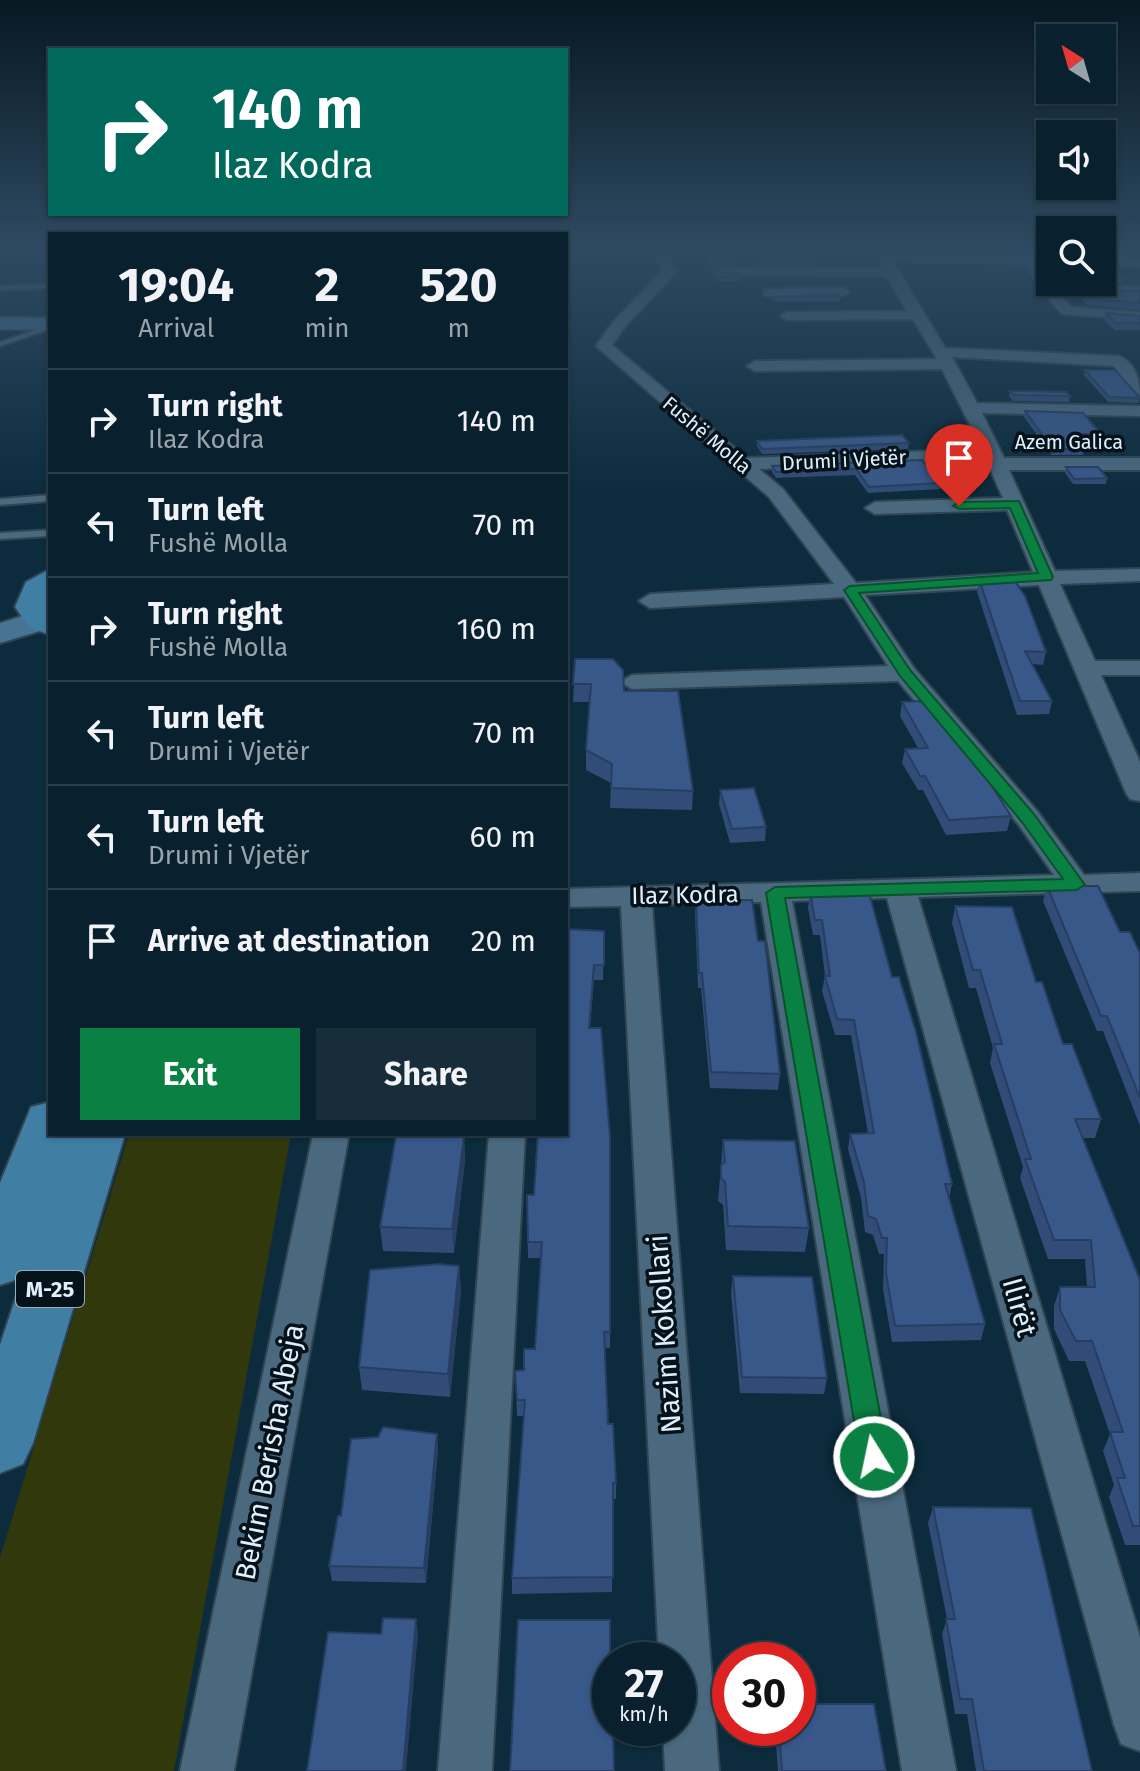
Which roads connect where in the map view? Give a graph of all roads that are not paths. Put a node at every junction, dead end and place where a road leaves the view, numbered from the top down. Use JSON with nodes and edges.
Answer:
{"nodes":[{"id":1,"x":30,"y":333,"type":"edge"},
{"id":2,"x":613,"y":333,"type":"edge"},
{"id":3,"x":927,"y":333,"type":"edge"},
{"id":4,"x":0,"y":344,"type":"edge"},
{"id":5,"x":943,"y":358,"type":"junction"},
{"id":6,"x":1119,"y":361,"type":"junction"},
{"id":7,"x":1140,"y":361,"type":"edge"},
{"id":8,"x":755,"y":366,"type":"dead end"},
{"id":9,"x":1140,"y":390,"type":"edge"},
{"id":10,"x":970,"y":408,"type":"junction"},
{"id":11,"x":1140,"y":411,"type":"edge"},
{"id":12,"x":980,"y":426,"type":"junction"},
{"id":13,"x":1087,"y":427,"type":"edge"},
{"id":14,"x":995,"y":459,"type":"junction"},
{"id":15,"x":742,"y":464,"type":"junction"},
{"id":16,"x":1140,"y":464,"type":"edge"},
{"id":17,"x":48,"y":498,"type":"edge"},
{"id":18,"x":0,"y":502,"type":"edge"},
{"id":19,"x":1015,"y":504,"type":"junction"},
{"id":20,"x":875,"y":508,"type":"dead end"},
{"id":21,"x":48,"y":533,"type":"edge"},
{"id":22,"x":0,"y":536,"type":"edge"},
{"id":23,"x":1140,"y":575,"type":"edge"},
{"id":24,"x":1046,"y":577,"type":"junction"},
{"id":25,"x":48,"y":581,"type":"edge"},
{"id":26,"x":850,"y":590,"type":"junction"},
{"id":27,"x":650,"y":601,"type":"dead end"},
{"id":28,"x":30,"y":617,"type":"edge"},
{"id":29,"x":0,"y":633,"type":"edge"},
{"id":30,"x":1086,"y":668,"type":"junction"},
{"id":31,"x":1140,"y":668,"type":"edge"},
{"id":32,"x":905,"y":673,"type":"junction"},
{"id":33,"x":632,"y":682,"type":"dead end"},
{"id":34,"x":1140,"y":793,"type":"edge"},
{"id":35,"x":1076,"y":885,"type":"junction"},
{"id":36,"x":1137,"y":887,"type":"edge"},
{"id":37,"x":900,"y":889,"type":"junction"},
{"id":38,"x":775,"y":893,"type":"junction"},
{"id":39,"x":636,"y":897,"type":"junction"},
{"id":40,"x":568,"y":898,"type":"edge"},
{"id":41,"x":48,"y":1127,"type":"edge"},
{"id":42,"x":97,"y":1136,"type":"edge"},
{"id":43,"x":331,"y":1136,"type":"edge"},
{"id":44,"x":507,"y":1136,"type":"edge"},
{"id":45,"x":0,"y":1261,"type":"edge"},
{"id":46,"x":0,"y":1443,"type":"edge"},
{"id":47,"x":1140,"y":1725,"type":"edge"},
{"id":48,"x":207,"y":1771,"type":"edge"},
{"id":49,"x":465,"y":1771,"type":"edge"},
{"id":50,"x":692,"y":1771,"type":"edge"},
{"id":51,"x":929,"y":1771,"type":"edge"}],
"edges":[{"from":1,"to":4,"type":"lane"},
{"from":2,"to":15,"type":"street","name":"Fushë Molla"},
{"from":3,"to":5,"type":"street"},
{"from":5,"to":6,"type":"street"},
{"from":5,"to":8,"type":"street"},
{"from":5,"to":10,"type":"street"},
{"from":6,"to":7,"type":"street"},
{"from":6,"to":9,"type":"street"},
{"from":10,"to":11,"type":"street"},
{"from":10,"to":12,"type":"street"},
{"from":12,"to":13,"type":"street"},
{"from":12,"to":14,"type":"street"},
{"from":14,"to":15,"type":"street","name":"Drumi i Vjetër"},
{"from":14,"to":16,"type":"street","name":"Azem Galica"},
{"from":14,"to":19,"type":"street"},
{"from":15,"to":26,"type":"street","name":"Fushë Molla"},
{"from":17,"to":18,"type":"lane"},
{"from":19,"to":20,"type":"street"},
{"from":19,"to":24,"type":"street"},
{"from":21,"to":22,"type":"lane"},
{"from":23,"to":24,"type":"street"},
{"from":24,"to":26,"type":"street"},
{"from":24,"to":30,"type":"street"},
{"from":25,"to":28,"type":"main road"},
{"from":26,"to":27,"type":"street"},
{"from":26,"to":32,"type":"street","name":"Fushë Molla"},
{"from":28,"to":29,"type":"main road"},
{"from":30,"to":31,"type":"street"},
{"from":30,"to":34,"type":"street"},
{"from":32,"to":33,"type":"street"},
{"from":32,"to":35,"type":"street","name":"Fushë Molla"},
{"from":35,"to":36,"type":"street","name":"Ilaz Kodra"},
{"from":35,"to":37,"type":"street","name":"Ilaz Kodra"},
{"from":37,"to":38,"type":"street","name":"Ilaz Kodra"},
{"from":37,"to":47,"type":"street","name":"Ilirët"},
{"from":38,"to":39,"type":"street","name":"Ilaz Kodra"},
{"from":38,"to":51,"type":"street"},
{"from":39,"to":40,"type":"street","name":"Ilaz Kodra"},
{"from":39,"to":50,"type":"street","name":"Nazim Kokollari"},
{"from":41,"to":45,"type":"main road","number":"M-25"},
{"from":42,"to":46,"type":"main road","number":"M-25"},
{"from":43,"to":48,"type":"street","name":"Bekim Berisha Abeja"},
{"from":44,"to":49,"type":"street"}]}
